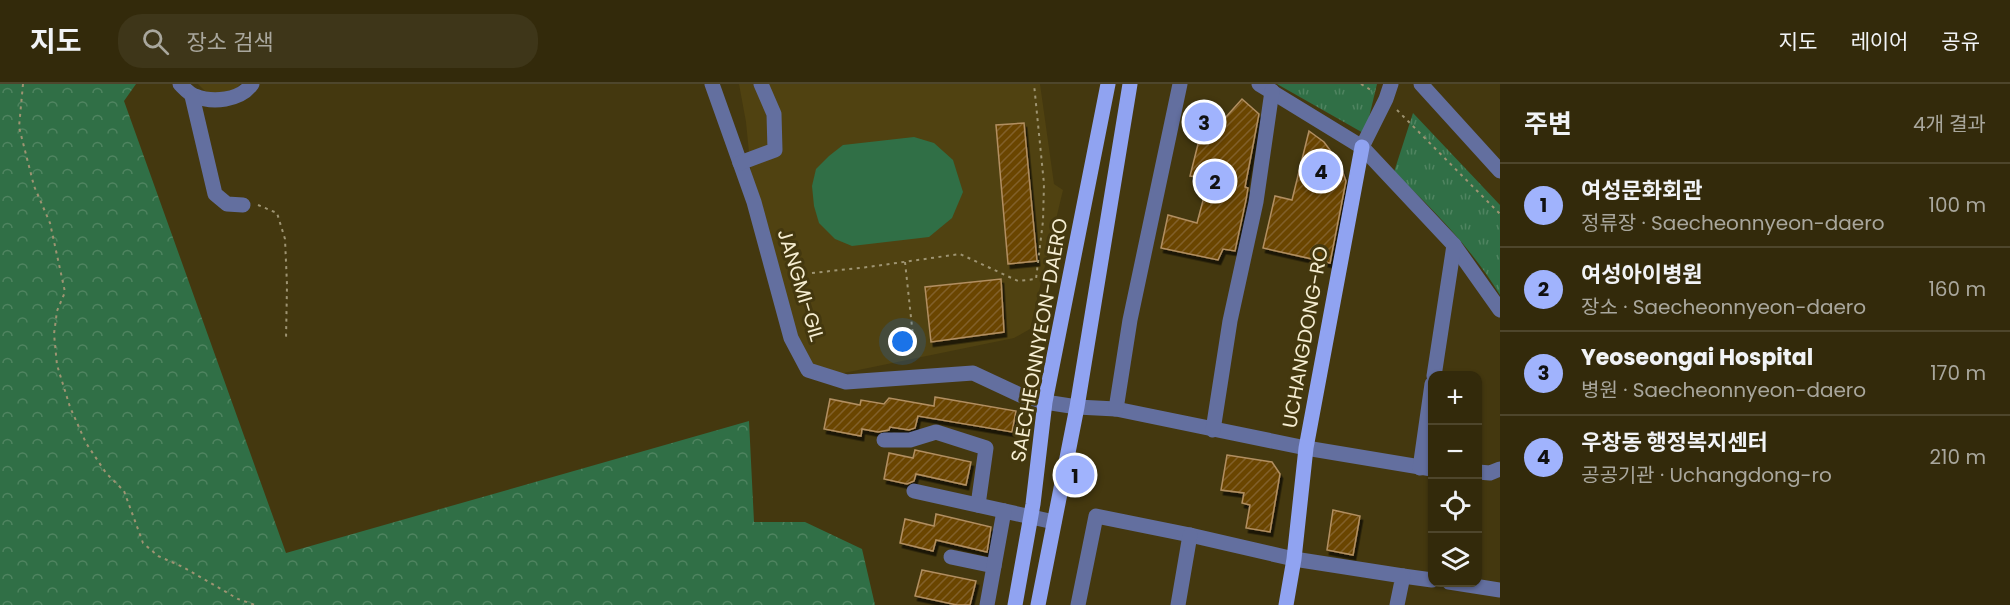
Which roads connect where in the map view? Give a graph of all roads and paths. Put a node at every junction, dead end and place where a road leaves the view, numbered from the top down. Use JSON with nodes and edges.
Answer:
{"nodes":[{"id":1,"x":23,"y":84,"type":"edge"},
{"id":2,"x":180,"y":84,"type":"edge"},
{"id":3,"x":252,"y":84,"type":"edge"},
{"id":4,"x":712,"y":84,"type":"edge"},
{"id":5,"x":761,"y":84,"type":"edge"},
{"id":6,"x":1034,"y":84,"type":"edge"},
{"id":7,"x":1108,"y":84,"type":"edge"},
{"id":8,"x":1130,"y":84,"type":"edge"},
{"id":9,"x":1180,"y":84,"type":"edge"},
{"id":10,"x":1361,"y":84,"type":"edge"},
{"id":11,"x":1420,"y":84,"type":"edge"},
{"id":12,"x":1266,"y":87,"type":"edge"},
{"id":13,"x":1388,"y":91,"type":"edge"},
{"id":14,"x":192,"y":96,"type":"junction"},
{"id":15,"x":1362,"y":147,"type":"junction"},
{"id":16,"x":740,"y":163,"type":"junction"},
{"id":17,"x":1500,"y":171,"type":"edge"},
{"id":18,"x":243,"y":204,"type":"joint"},
{"id":19,"x":1500,"y":214,"type":"edge"},
{"id":20,"x":1454,"y":245,"type":"junction"},
{"id":21,"x":905,"y":262,"type":"junction"},
{"id":22,"x":812,"y":273,"type":"dead end"},
{"id":23,"x":1500,"y":310,"type":"edge"},
{"id":24,"x":913,"y":336,"type":"dead end"},
{"id":25,"x":286,"y":340,"type":"dead end"},
{"id":26,"x":1435,"y":371,"type":"edge"},
{"id":27,"x":1045,"y":402,"type":"junction"},
{"id":28,"x":1077,"y":407,"type":"junction"},
{"id":29,"x":1116,"y":409,"type":"junction"},
{"id":30,"x":1429,"y":425,"type":"edge"},
{"id":31,"x":1213,"y":430,"type":"junction"},
{"id":32,"x":884,"y":440,"type":"dead end"},
{"id":33,"x":1306,"y":448,"type":"junction"},
{"id":34,"x":1426,"y":468,"type":"edge"},
{"id":35,"x":1500,"y":469,"type":"edge"},
{"id":36,"x":1482,"y":472,"type":"edge"},
{"id":37,"x":914,"y":491,"type":"dead end"},
{"id":38,"x":978,"y":505,"type":"junction"},
{"id":39,"x":1004,"y":511,"type":"junction"},
{"id":40,"x":1030,"y":518,"type":"junction"},
{"id":41,"x":1054,"y":522,"type":"junction"},
{"id":42,"x":1190,"y":535,"type":"junction"},
{"id":43,"x":951,"y":557,"type":"dead end"},
{"id":44,"x":1294,"y":559,"type":"junction"},
{"id":45,"x":994,"y":566,"type":"junction"},
{"id":46,"x":1403,"y":576,"type":"junction"},
{"id":47,"x":1428,"y":579,"type":"edge"},
{"id":48,"x":1481,"y":587,"type":"edge"},
{"id":49,"x":1500,"y":590,"type":"edge"},
{"id":50,"x":255,"y":605,"type":"edge"},
{"id":51,"x":987,"y":605,"type":"edge"},
{"id":52,"x":1015,"y":605,"type":"edge"},
{"id":53,"x":1038,"y":605,"type":"edge"},
{"id":54,"x":1078,"y":605,"type":"edge"},
{"id":55,"x":1178,"y":605,"type":"edge"},
{"id":56,"x":1286,"y":605,"type":"edge"},
{"id":57,"x":1397,"y":605,"type":"edge"}],
"edges":[{"from":1,"to":50,"type":"path"},
{"from":2,"to":14,"type":"street"},
{"from":3,"to":14,"type":"street"},
{"from":4,"to":16,"type":"street","name":"JANGMI-GIL"},
{"from":5,"to":16,"type":"street"},
{"from":6,"to":21,"type":"path"},
{"from":7,"to":27,"type":"main road","name":"SAECHEONNYEON-DAERO"},
{"from":8,"to":28,"type":"main road"},
{"from":9,"to":29,"type":"street"},
{"from":10,"to":13,"type":"path"},
{"from":11,"to":17,"type":"street"},
{"from":12,"to":15,"type":"street"},
{"from":12,"to":31,"type":"street"},
{"from":13,"to":15,"type":"street","name":"UCHANGDONG-RO"},
{"from":13,"to":19,"type":"path"},
{"from":14,"to":18,"type":"street"},
{"from":15,"to":20,"type":"street"},
{"from":15,"to":33,"type":"main road","name":"UCHANGDONG-RO"},
{"from":16,"to":27,"type":"street","name":"JANGMI-GIL"},
{"from":18,"to":25,"type":"path"},
{"from":20,"to":23,"type":"street"},
{"from":20,"to":26,"type":"street"},
{"from":21,"to":22,"type":"path"},
{"from":21,"to":24,"type":"path"},
{"from":27,"to":28,"type":"street","name":"JANGMI-GIL"},
{"from":27,"to":40,"type":"main road","name":"SAECHEONNYEON-DAERO"},
{"from":28,"to":29,"type":"street","name":"JANGMI-GIL"},
{"from":28,"to":41,"type":"main road"},
{"from":29,"to":31,"type":"street","name":"JANGMI-GIL"},
{"from":30,"to":34,"type":"street"},
{"from":31,"to":33,"type":"street","name":"JANGMI-GIL"},
{"from":32,"to":38,"type":"street"},
{"from":33,"to":34,"type":"street","name":"JANGMI-GIL"},
{"from":33,"to":44,"type":"main road","name":"UCHANGDONG-RO"},
{"from":35,"to":36,"type":"street"},
{"from":37,"to":38,"type":"street"},
{"from":38,"to":39,"type":"street"},
{"from":39,"to":40,"type":"street"},
{"from":39,"to":45,"type":"street"},
{"from":40,"to":41,"type":"street"},
{"from":40,"to":52,"type":"main road","name":"SAECHEONNYEON-DAERO"},
{"from":41,"to":53,"type":"main road"},
{"from":42,"to":44,"type":"street"},
{"from":42,"to":54,"type":"street"},
{"from":42,"to":55,"type":"street"},
{"from":43,"to":45,"type":"street"},
{"from":44,"to":46,"type":"street"},
{"from":44,"to":56,"type":"main road","name":"UCHANGDONG-RO"},
{"from":45,"to":51,"type":"street"},
{"from":46,"to":47,"type":"street"},
{"from":46,"to":57,"type":"street"},
{"from":48,"to":49,"type":"street"}]}
